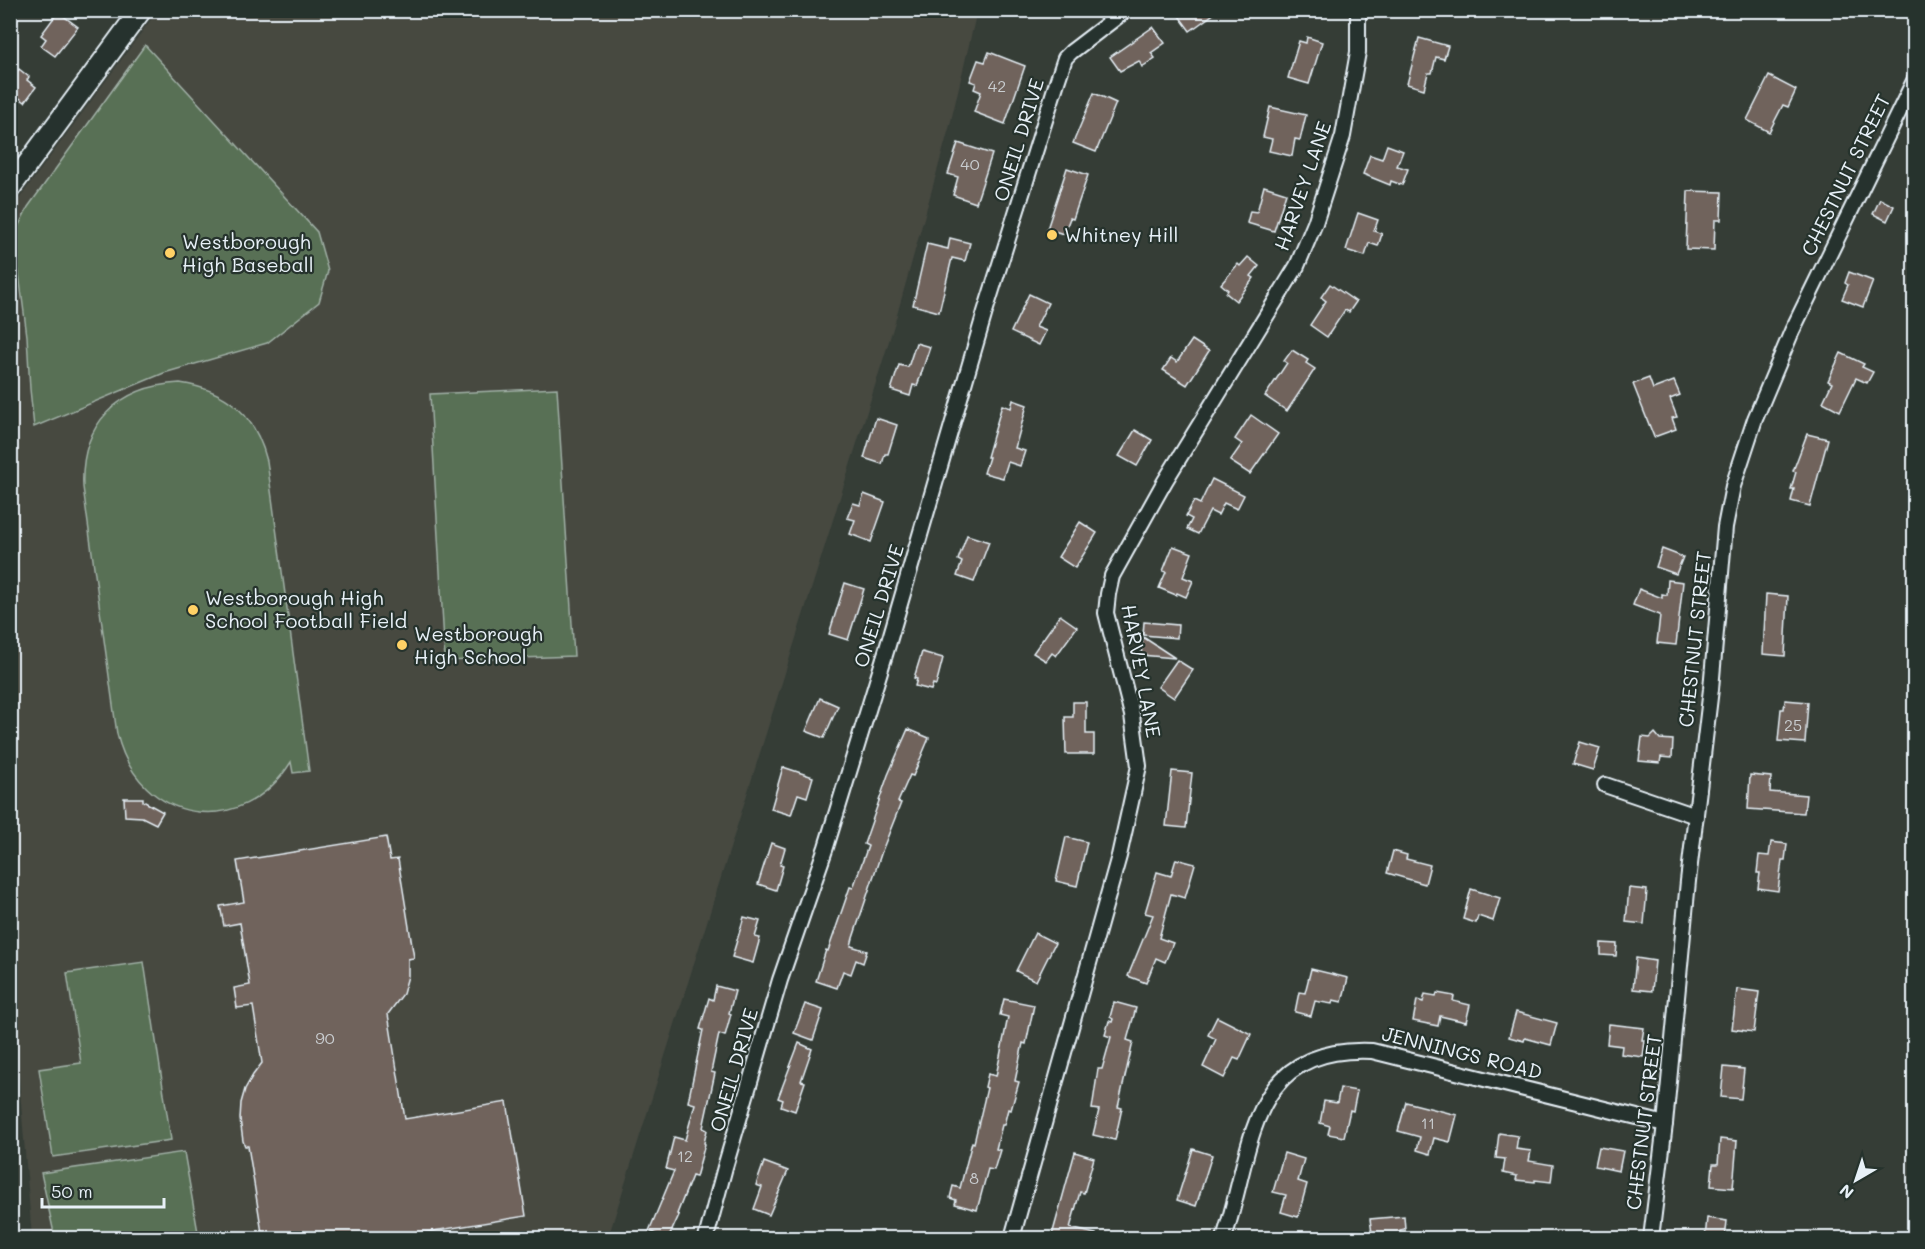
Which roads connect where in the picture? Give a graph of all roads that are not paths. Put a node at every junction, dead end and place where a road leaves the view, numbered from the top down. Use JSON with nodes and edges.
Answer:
{"nodes":[{"id":1,"x":141,"y":10,"type":"edge"},
{"id":2,"x":1126,"y":10,"type":"edge"},
{"id":3,"x":1358,"y":11,"type":"edge"},
{"id":4,"x":1914,"y":81,"type":"edge"},
{"id":5,"x":1911,"y":95,"type":"edge"},
{"id":6,"x":10,"y":188,"type":"edge"},
{"id":7,"x":1605,"y":785,"type":"dead end"},
{"id":8,"x":1696,"y":816,"type":"junction"},
{"id":9,"x":1665,"y":1124,"type":"junction"},
{"id":10,"x":706,"y":1239,"type":"edge"},
{"id":11,"x":1012,"y":1239,"type":"edge"},
{"id":12,"x":1224,"y":1239,"type":"edge"},
{"id":13,"x":1651,"y":1239,"type":"edge"}],
"edges":[{"from":1,"to":6,"type":"street"},
{"from":2,"to":10,"type":"street","name":"ONEIL DRIVE"},
{"from":3,"to":11,"type":"street","name":"HARVEY LANE"},
{"from":4,"to":5,"type":"street","name":"CHESTNUT STREET"},
{"from":5,"to":8,"type":"street","name":"CHESTNUT STREET"},
{"from":7,"to":8,"type":"street"},
{"from":8,"to":9,"type":"street","name":"CHESTNUT STREET"},
{"from":9,"to":12,"type":"street","name":"JENNINGS ROAD"},
{"from":9,"to":13,"type":"street","name":"CHESTNUT STREET"}]}
